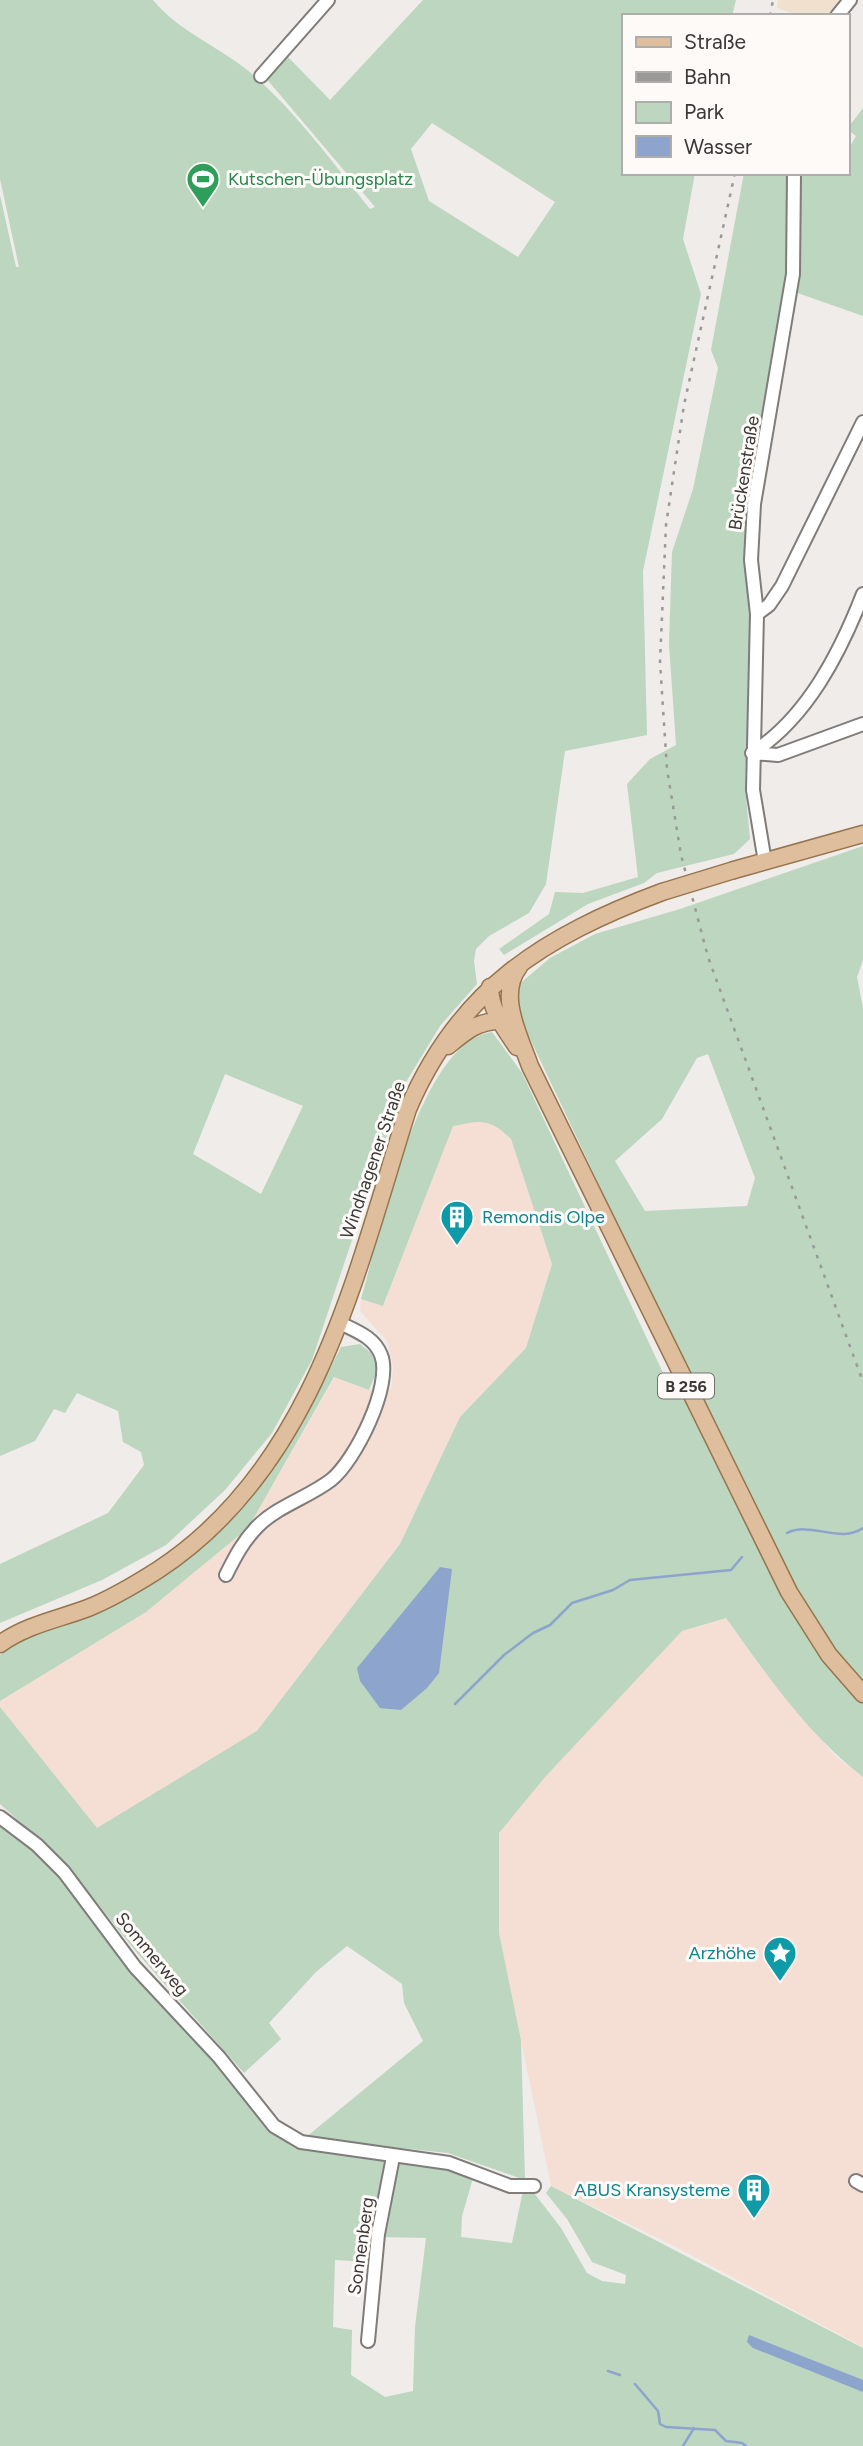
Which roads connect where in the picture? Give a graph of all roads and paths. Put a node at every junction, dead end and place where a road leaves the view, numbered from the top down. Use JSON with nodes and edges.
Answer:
{"nodes":[{"id":1,"x":328,"y":0,"type":"edge"},
{"id":2,"x":850,"y":0,"type":"edge"},
{"id":3,"x":839,"y":14,"type":"edge"},
{"id":4,"x":261,"y":76,"type":"dead end"},
{"id":5,"x":794,"y":175,"type":"edge"},
{"id":6,"x":863,"y":422,"type":"edge"},
{"id":7,"x":863,"y":594,"type":"edge"},
{"id":8,"x":757,"y":614,"type":"junction"},
{"id":9,"x":863,"y":724,"type":"edge"},
{"id":10,"x":752,"y":753,"type":"junction"},
{"id":11,"x":863,"y":834,"type":"edge"},
{"id":12,"x":765,"y":862,"type":"junction"},
{"id":13,"x":528,"y":958,"type":"junction"},
{"id":14,"x":490,"y":987,"type":"junction"},
{"id":15,"x":506,"y":1017,"type":"junction"},
{"id":16,"x":435,"y":1056,"type":"junction"},
{"id":17,"x":340,"y":1323,"type":"junction"},
{"id":18,"x":226,"y":1576,"type":"dead end"},
{"id":19,"x":0,"y":1644,"type":"edge"},
{"id":20,"x":863,"y":1694,"type":"edge"},
{"id":21,"x":0,"y":1818,"type":"edge"},
{"id":22,"x":393,"y":2157,"type":"junction"},
{"id":23,"x":534,"y":2186,"type":"dead end"},
{"id":24,"x":368,"y":2341,"type":"dead end"}],
"edges":[{"from":1,"to":4,"type":"street"},
{"from":2,"to":3,"type":"street"},
{"from":5,"to":8,"type":"street","name":"Brückenstraße"},
{"from":6,"to":8,"type":"street"},
{"from":7,"to":10,"type":"street"},
{"from":8,"to":10,"type":"street","name":"Brückenstraße"},
{"from":9,"to":10,"type":"street"},
{"from":10,"to":12,"type":"street","name":"Brückenstraße"},
{"from":11,"to":12,"type":"main road","name":"Windhagener Straße"},
{"from":12,"to":13,"type":"main road","name":"Windhagener Straße","bridge":true},
{"from":13,"to":14,"type":"main road","name":"Windhagener Straße"},
{"from":13,"to":15,"type":"main road","number":"B 256"},
{"from":14,"to":15,"type":"main road","number":"B 256"},
{"from":14,"to":16,"type":"main road","name":"Windhagener Straße"},
{"from":15,"to":16,"type":"main road"},
{"from":15,"to":20,"type":"main road","number":"B 256"},
{"from":16,"to":17,"type":"main road","name":"Windhagener Straße"},
{"from":17,"to":18,"type":"street"},
{"from":17,"to":19,"type":"main road","name":"Windhagener Straße"},
{"from":21,"to":22,"type":"street","name":"Sommerweg"},
{"from":22,"to":23,"type":"street"},
{"from":22,"to":24,"type":"street","name":"Sonnenberg"}]}
